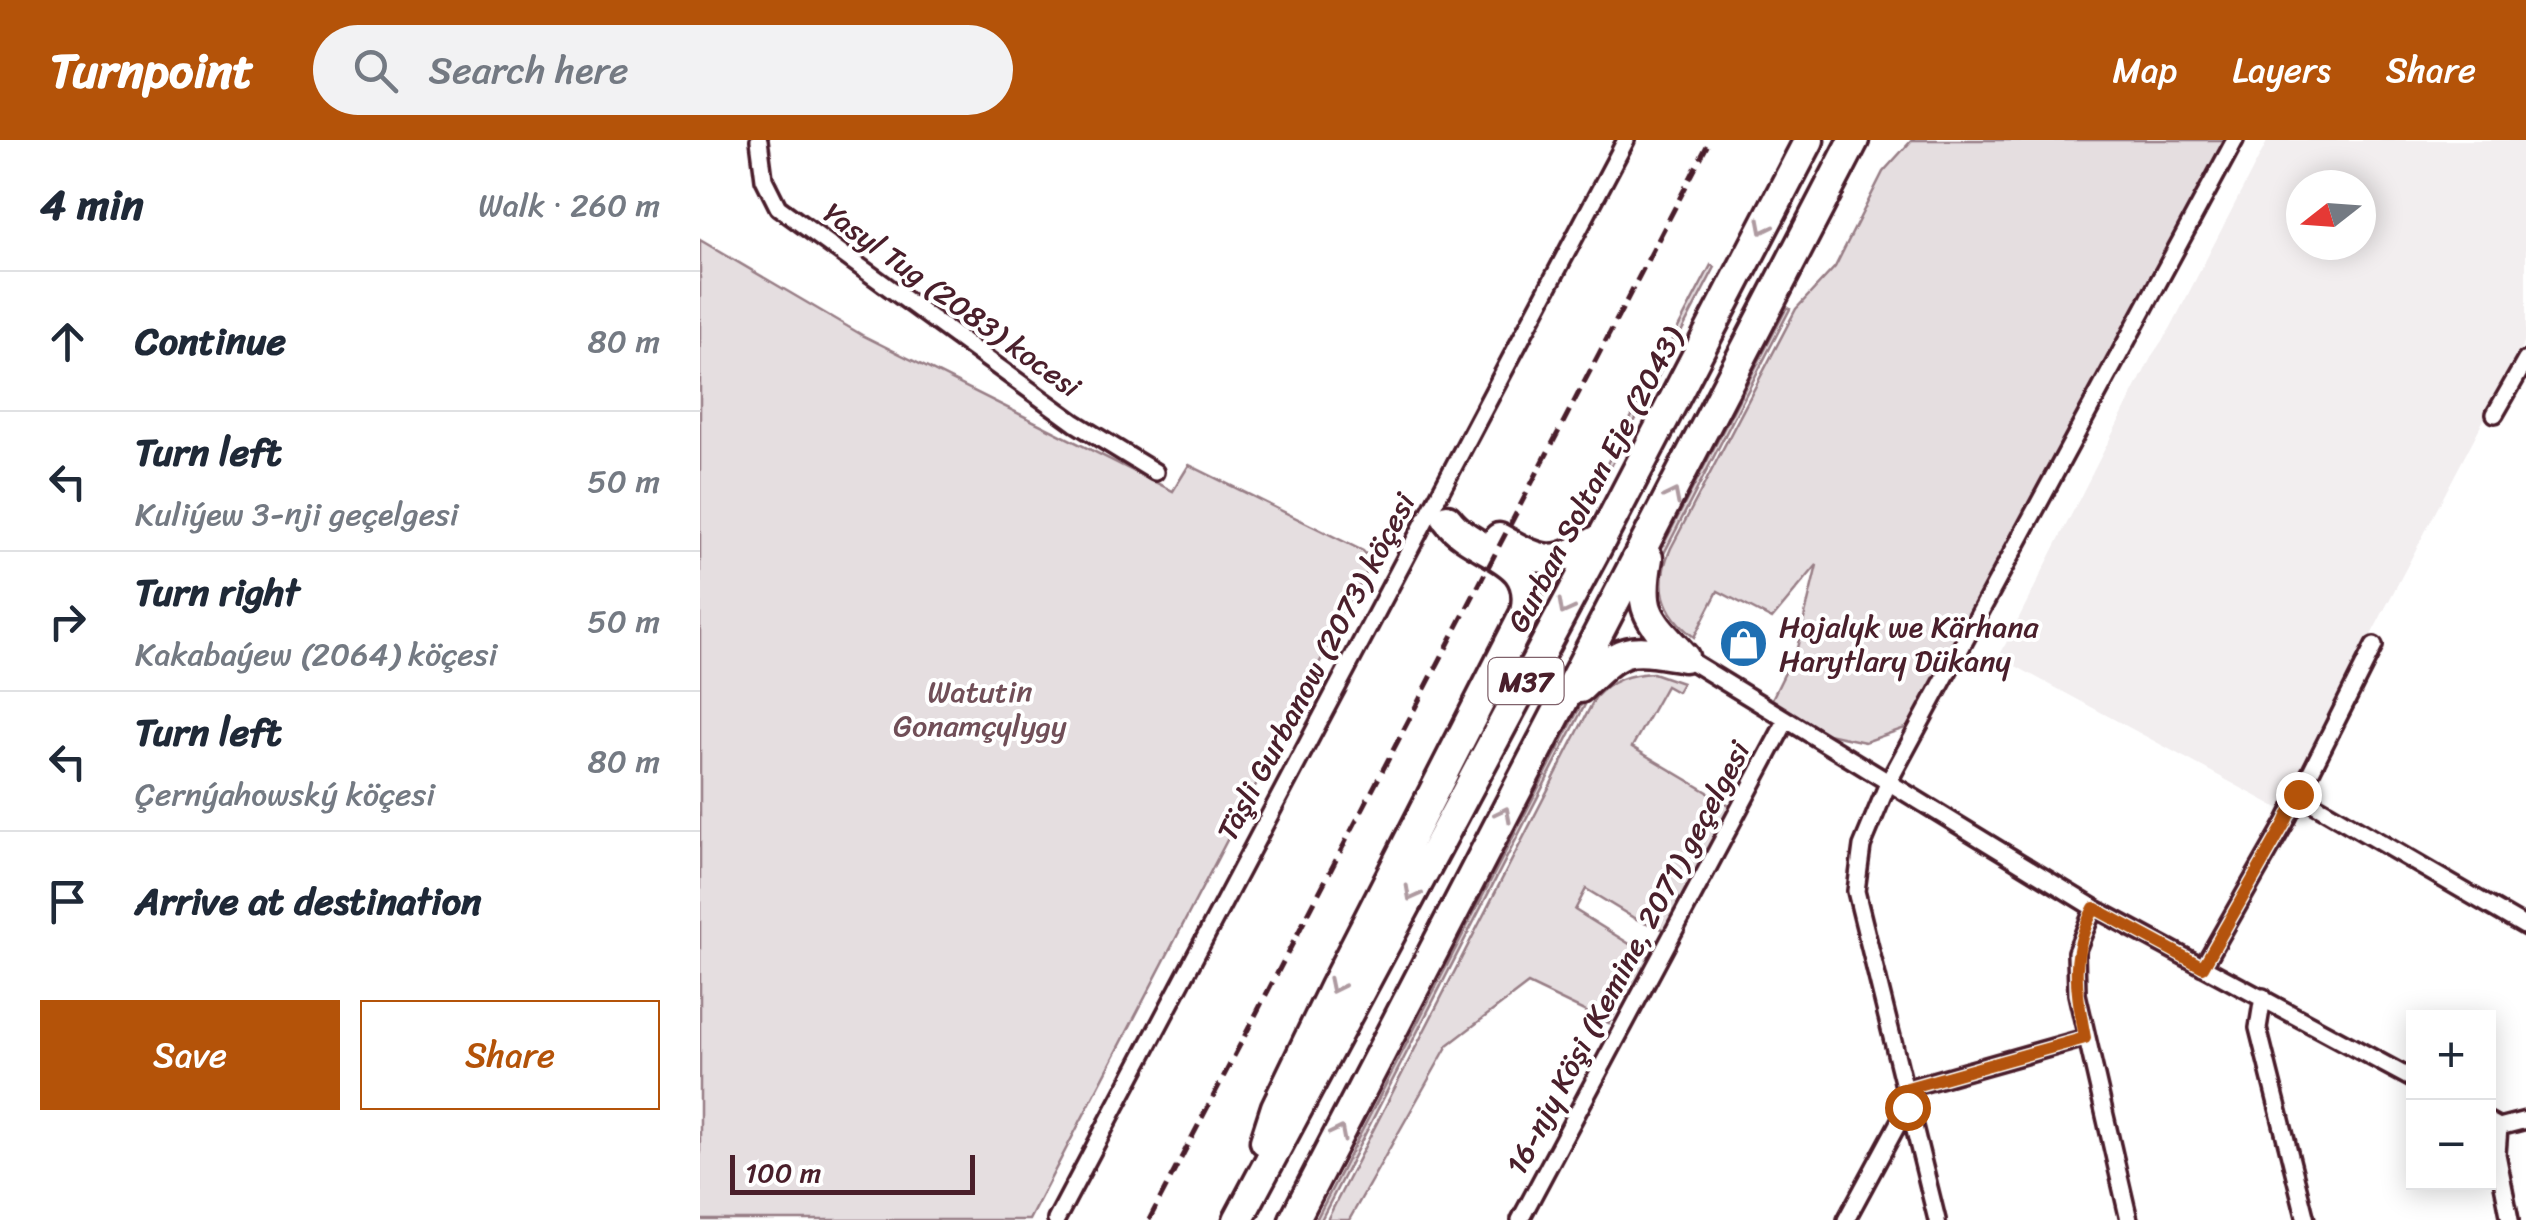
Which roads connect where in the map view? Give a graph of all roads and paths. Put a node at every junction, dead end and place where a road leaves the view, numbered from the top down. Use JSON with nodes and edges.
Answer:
{"nodes":[{"id":1,"x":759,"y":140,"type":"edge"},
{"id":2,"x":1626,"y":140,"type":"edge"},
{"id":3,"x":1809,"y":140,"type":"edge"},
{"id":4,"x":1854,"y":140,"type":"edge"},
{"id":5,"x":2235,"y":140,"type":"edge"},
{"id":6,"x":2526,"y":360,"type":"edge"},
{"id":7,"x":2495,"y":414,"type":"dead end"},
{"id":8,"x":1155,"y":472,"type":"dead end"},
{"id":9,"x":1439,"y":514,"type":"junction"},
{"id":10,"x":1653,"y":534,"type":"junction"},
{"id":11,"x":1602,"y":538,"type":"junction"},
{"id":12,"x":2374,"y":646,"type":"dead end"},
{"id":13,"x":1684,"y":657,"type":"junction"},
{"id":14,"x":1557,"y":710,"type":"junction"},
{"id":15,"x":1786,"y":721,"type":"junction"},
{"id":16,"x":1888,"y":781,"type":"junction"},
{"id":17,"x":2298,"y":794,"type":"junction"},
{"id":18,"x":2094,"y":908,"type":"junction"},
{"id":19,"x":2526,"y":927,"type":"edge"},
{"id":20,"x":2203,"y":967,"type":"junction"},
{"id":21,"x":2262,"y":996,"type":"junction"},
{"id":22,"x":2085,"y":1038,"type":"junction"},
{"id":23,"x":2406,"y":1076,"type":"edge"},
{"id":24,"x":1904,"y":1089,"type":"junction"},
{"id":25,"x":1907,"y":1107,"type":"junction"},
{"id":26,"x":2526,"y":1120,"type":"edge"},
{"id":27,"x":2496,"y":1124,"type":"edge"},
{"id":28,"x":2496,"y":1144,"type":"edge"},
{"id":29,"x":1240,"y":1217,"type":"edge"},
{"id":30,"x":1056,"y":1220,"type":"edge"},
{"id":31,"x":1294,"y":1220,"type":"edge"},
{"id":32,"x":1520,"y":1220,"type":"edge"},
{"id":33,"x":1846,"y":1220,"type":"edge"},
{"id":34,"x":1937,"y":1220,"type":"edge"},
{"id":35,"x":2129,"y":1220,"type":"edge"},
{"id":36,"x":2306,"y":1220,"type":"edge"},
{"id":37,"x":2510,"y":1220,"type":"edge"}],
"edges":[{"from":1,"to":8,"type":"street","name":"Yasyl Tug (2083) kocesi"},
{"from":2,"to":9,"type":"street","name":"Täşli Gurbanow (2073) köçesi"},
{"from":3,"to":11,"type":"highway","name":"Gurban Soltan Eje (2043)","number":"M37","one_way":true},
{"from":10,"to":4,"type":"highway","number":"M37","one_way":true},
{"from":5,"to":16,"type":"street"},
{"from":6,"to":7,"type":"street"},
{"from":9,"to":11,"type":"highway"},
{"from":9,"to":29,"type":"highway","one_way":true},
{"from":9,"to":30,"type":"street","name":"Täşli Gurbanow (2073) köçesi"},
{"from":10,"to":13,"type":"highway"},
{"from":10,"to":14,"type":"highway","number":"M37"},
{"from":11,"to":29,"type":"highway","name":"Gurban Soltan Eje (2043)","number":"M37","one_way":true},
{"from":12,"to":17,"type":"street"},
{"from":13,"to":14,"type":"highway"},
{"from":13,"to":15,"type":"street"},
{"from":31,"to":14,"type":"highway","number":"M37","one_way":true},
{"from":15,"to":16,"type":"street"},
{"from":15,"to":32,"type":"street","name":"16-njy Köşi (Kemine, 2071) geçelgesi"},
{"from":16,"to":18,"type":"street"},
{"from":16,"to":24,"type":"street"},
{"from":17,"to":19,"type":"street"},
{"from":17,"to":20,"type":"street"},
{"from":18,"to":20,"type":"street"},
{"from":18,"to":22,"type":"street"},
{"from":20,"to":21,"type":"street"},
{"from":21,"to":23,"type":"street"},
{"from":21,"to":36,"type":"street"},
{"from":22,"to":24,"type":"street"},
{"from":22,"to":35,"type":"street"},
{"from":24,"to":25,"type":"street"},
{"from":25,"to":33,"type":"street"},
{"from":25,"to":34,"type":"street"},
{"from":26,"to":27,"type":"street"},
{"from":28,"to":37,"type":"street"}]}
